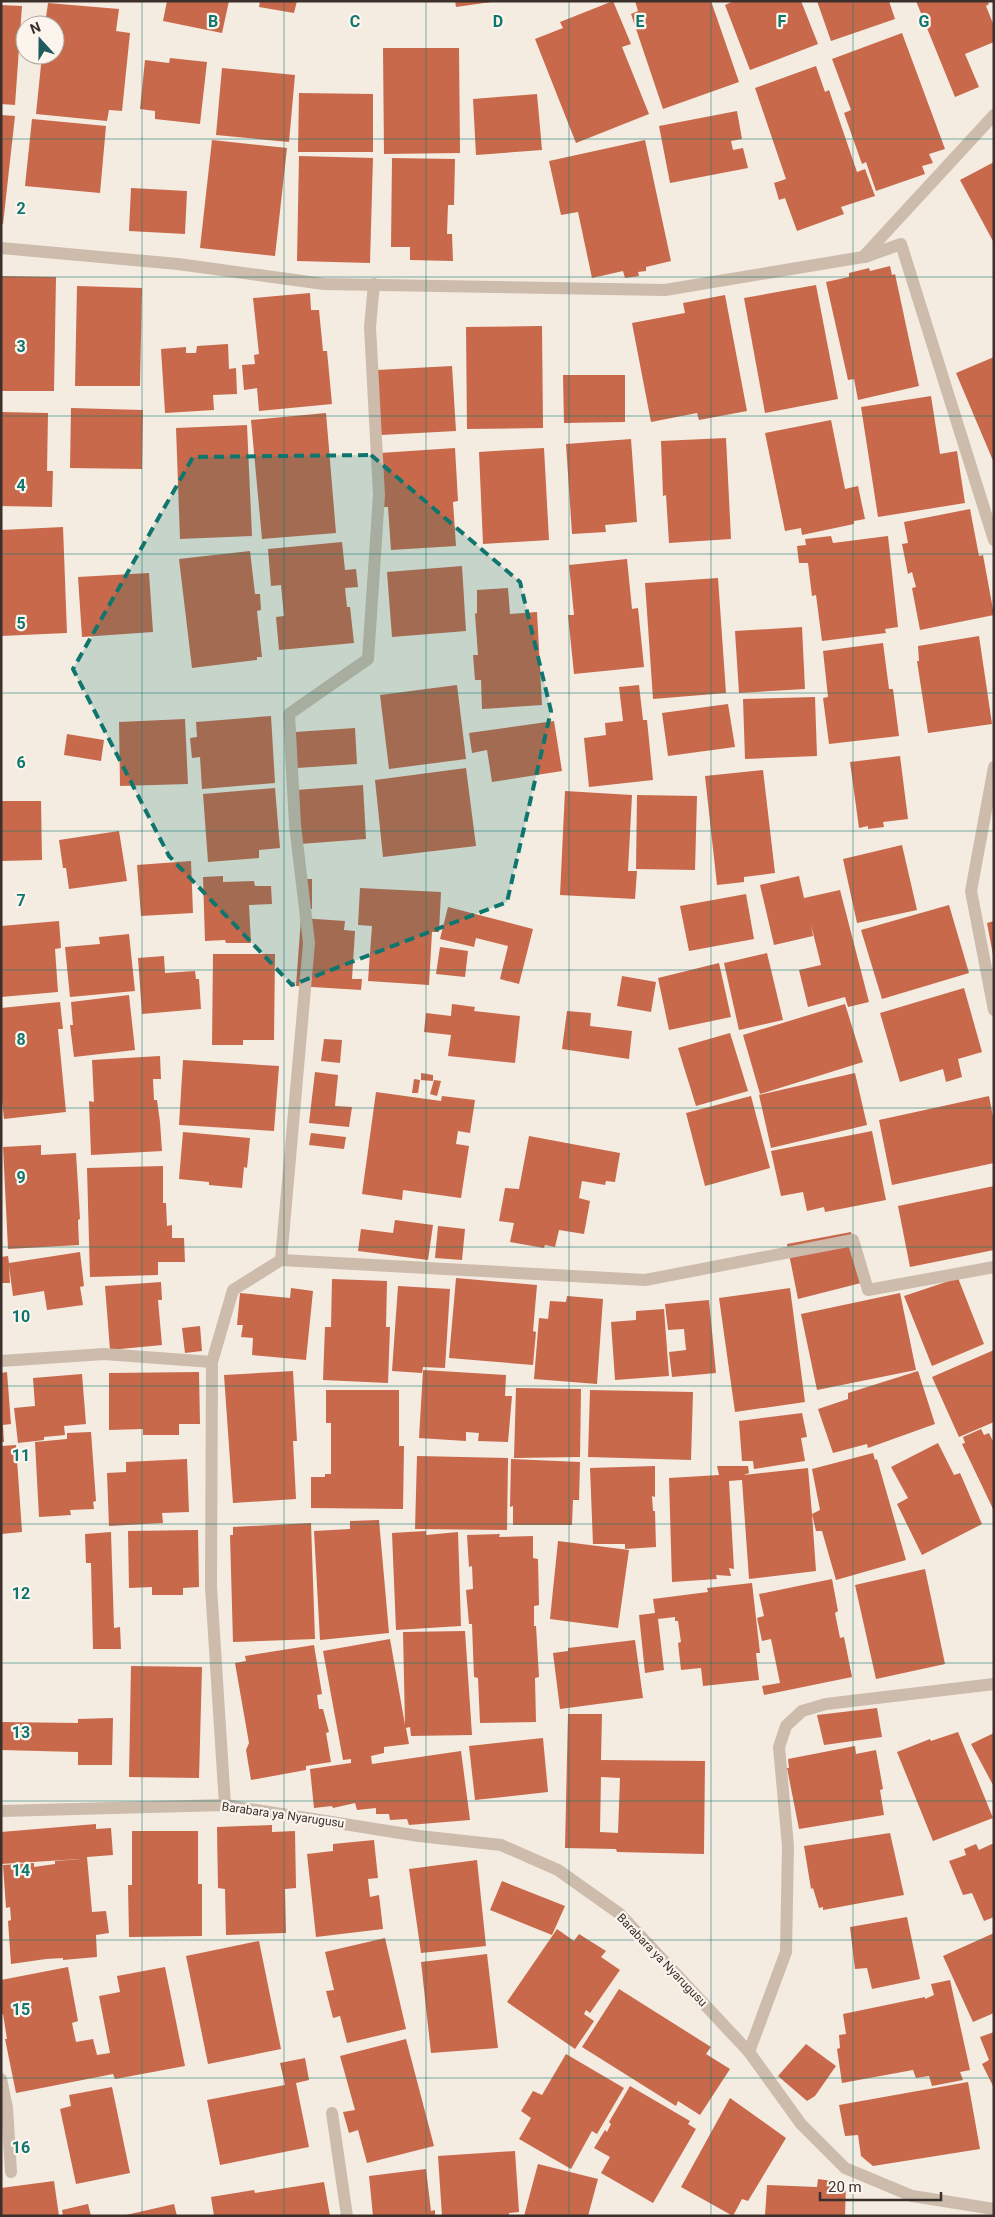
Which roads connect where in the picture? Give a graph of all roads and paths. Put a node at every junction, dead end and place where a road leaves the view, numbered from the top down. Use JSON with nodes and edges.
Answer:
{"nodes":[{"id":1,"x":994,"y":115,"type":"edge"},
{"id":2,"x":1,"y":248,"type":"edge"},
{"id":3,"x":863,"y":258,"type":"junction"},
{"id":4,"x":374,"y":284,"type":"junction"},
{"id":5,"x":994,"y":540,"type":"edge"},
{"id":6,"x":994,"y":767,"type":"edge"},
{"id":7,"x":994,"y":1010,"type":"edge"},
{"id":8,"x":281,"y":1260,"type":"junction"},
{"id":9,"x":994,"y":1267,"type":"edge"},
{"id":10,"x":1,"y":1361,"type":"edge"},
{"id":11,"x":212,"y":1362,"type":"junction"},
{"id":12,"x":994,"y":1684,"type":"edge"},
{"id":13,"x":225,"y":1805,"type":"junction"},
{"id":14,"x":1,"y":1811,"type":"edge"},
{"id":15,"x":749,"y":2052,"type":"junction"},
{"id":16,"x":1,"y":2079,"type":"edge"},
{"id":17,"x":332,"y":2113,"type":"dead end"},
{"id":18,"x":11,"y":2172,"type":"dead end"},
{"id":19,"x":994,"y":2209,"type":"edge"},
{"id":20,"x":347,"y":2216,"type":"edge"}],
"edges":[{"from":1,"to":3,"type":"street"},
{"from":2,"to":4,"type":"street"},
{"from":3,"to":4,"type":"street"},
{"from":3,"to":5,"type":"street"},
{"from":4,"to":8,"type":"street"},
{"from":6,"to":7,"type":"street"},
{"from":8,"to":9,"type":"street"},
{"from":8,"to":11,"type":"street"},
{"from":10,"to":11,"type":"street"},
{"from":11,"to":13,"type":"street"},
{"from":12,"to":15,"type":"street"},
{"from":13,"to":14,"type":"street","name":"Barabara ya Nyarugusu"},
{"from":13,"to":15,"type":"street","name":"Barabara ya Nyarugusu"},
{"from":15,"to":19,"type":"street","name":"Barabara ya Nyarugusu"},
{"from":16,"to":18,"type":"street"},
{"from":17,"to":20,"type":"street"}]}
